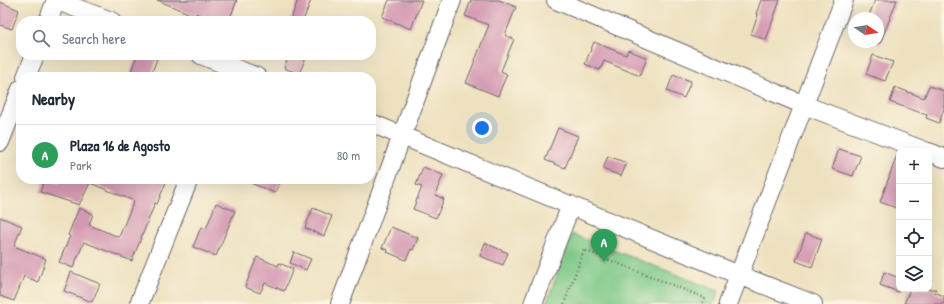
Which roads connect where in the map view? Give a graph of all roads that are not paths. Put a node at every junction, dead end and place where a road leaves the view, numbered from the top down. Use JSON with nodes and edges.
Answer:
{"nodes":[{"id":1,"x":56,"y":0,"type":"edge"},
{"id":2,"x":452,"y":0,"type":"edge"},
{"id":3,"x":556,"y":0,"type":"edge"},
{"id":4,"x":844,"y":0,"type":"edge"},
{"id":5,"x":50,"y":16,"type":"edge"},
{"id":6,"x":97,"y":16,"type":"edge"},
{"id":7,"x":32,"y":60,"type":"edge"},
{"id":8,"x":210,"y":60,"type":"edge"},
{"id":9,"x":28,"y":72,"type":"edge"},
{"id":10,"x":232,"y":72,"type":"edge"},
{"id":11,"x":16,"y":102,"type":"edge"},
{"id":12,"x":804,"y":105,"type":"junction"},
{"id":13,"x":376,"y":125,"type":"edge"},
{"id":14,"x":403,"y":136,"type":"junction"},
{"id":15,"x":0,"y":142,"type":"edge"},
{"id":16,"x":918,"y":148,"type":"edge"},
{"id":17,"x":932,"y":153,"type":"edge"},
{"id":18,"x":944,"y":158,"type":"edge"},
{"id":19,"x":187,"y":184,"type":"edge"},
{"id":20,"x":571,"y":205,"type":"junction"},
{"id":21,"x":739,"y":276,"type":"junction"},
{"id":22,"x":139,"y":304,"type":"edge"},
{"id":23,"x":340,"y":304,"type":"edge"},
{"id":24,"x":533,"y":304,"type":"edge"},
{"id":25,"x":728,"y":304,"type":"edge"},
{"id":26,"x":813,"y":304,"type":"edge"}],
"edges":[{"from":1,"to":5,"type":"street"},
{"from":1,"to":6,"type":"street"},
{"from":2,"to":14,"type":"street"},
{"from":3,"to":12,"type":"street"},
{"from":4,"to":12,"type":"street"},
{"from":7,"to":9,"type":"street"},
{"from":8,"to":10,"type":"street"},
{"from":11,"to":15,"type":"street"},
{"from":12,"to":16,"type":"street"},
{"from":12,"to":21,"type":"street"},
{"from":13,"to":14,"type":"street"},
{"from":14,"to":20,"type":"street"},
{"from":14,"to":23,"type":"street"},
{"from":17,"to":18,"type":"street"},
{"from":19,"to":22,"type":"street"},
{"from":20,"to":21,"type":"street"},
{"from":20,"to":24,"type":"street"},
{"from":21,"to":25,"type":"street"},
{"from":21,"to":26,"type":"street"}]}
